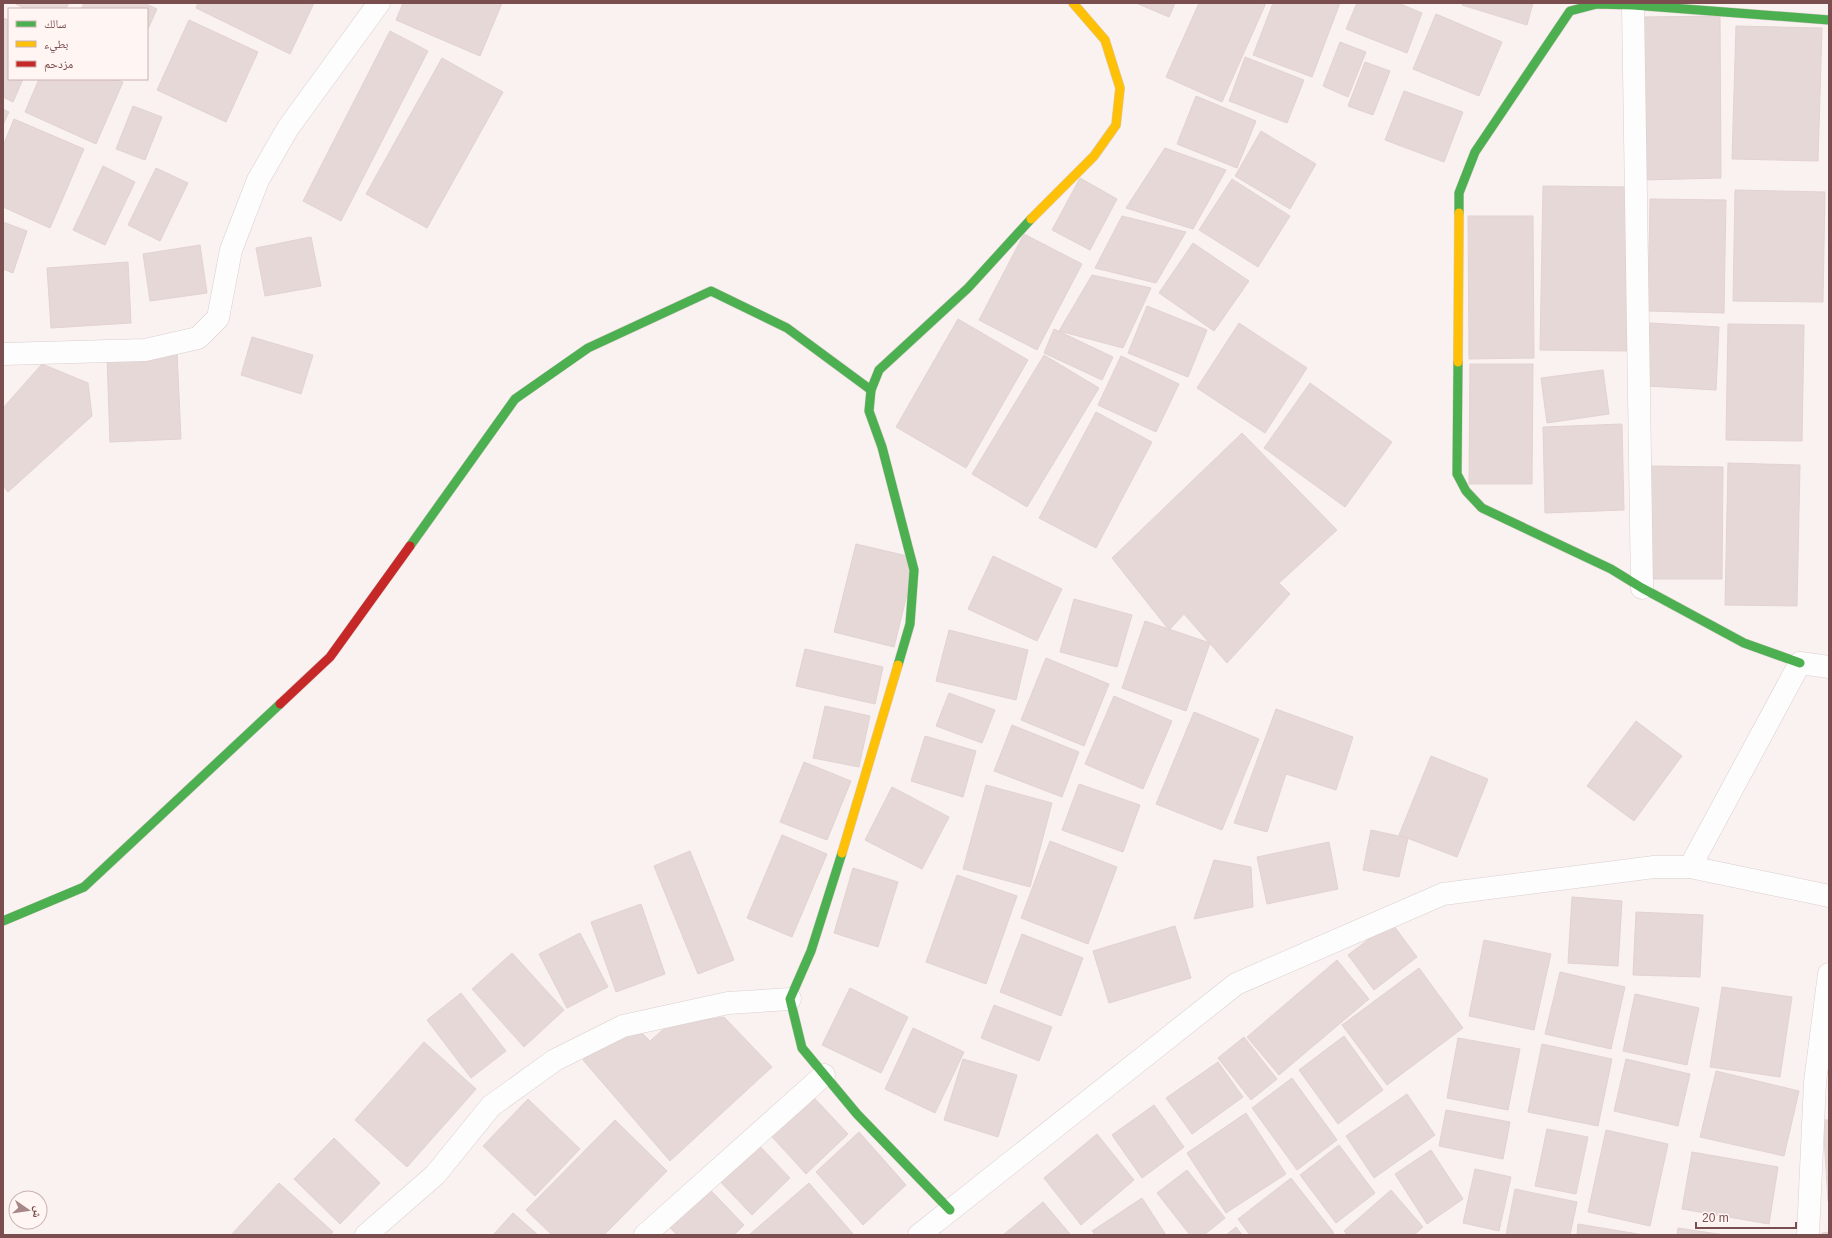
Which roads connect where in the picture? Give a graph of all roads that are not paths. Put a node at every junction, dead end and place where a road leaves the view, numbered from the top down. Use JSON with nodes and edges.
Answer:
{"nodes":[{"id":1,"x":1073,"y":3,"type":"edge"},
{"id":2,"x":1632,"y":5,"type":"junction"},
{"id":3,"x":371,"y":6,"type":"edge"},
{"id":4,"x":1829,"y":20,"type":"edge"},
{"id":5,"x":3,"y":354,"type":"edge"},
{"id":6,"x":871,"y":390,"type":"junction"},
{"id":7,"x":1642,"y":588,"type":"junction"},
{"id":8,"x":1800,"y":663,"type":"junction"},
{"id":9,"x":1829,"y":667,"type":"edge"},
{"id":10,"x":1690,"y":867,"type":"junction"},
{"id":11,"x":1829,"y":896,"type":"edge"},
{"id":12,"x":3,"y":920,"type":"edge"},
{"id":13,"x":1829,"y":974,"type":"edge"},
{"id":14,"x":790,"y":999,"type":"junction"},
{"id":15,"x":824,"y":1075,"type":"junction"},
{"id":16,"x":950,"y":1210,"type":"junction"},
{"id":17,"x":366,"y":1235,"type":"edge"},
{"id":18,"x":645,"y":1235,"type":"edge"},
{"id":19,"x":918,"y":1235,"type":"edge"},
{"id":20,"x":1808,"y":1235,"type":"edge"}],
"edges":[{"from":1,"to":6,"type":"street"},
{"from":2,"to":4,"type":"street"},
{"from":2,"to":7,"type":"street"},
{"from":2,"to":7,"type":"street"},
{"from":3,"to":5,"type":"street"},
{"from":6,"to":12,"type":"street"},
{"from":6,"to":14,"type":"street"},
{"from":7,"to":8,"type":"street"},
{"from":8,"to":9,"type":"street"},
{"from":8,"to":10,"type":"street"},
{"from":10,"to":11,"type":"street"},
{"from":10,"to":16,"type":"street"},
{"from":13,"to":20,"type":"street"},
{"from":14,"to":15,"type":"street"},
{"from":14,"to":17,"type":"street"},
{"from":15,"to":16,"type":"street"},
{"from":15,"to":18,"type":"street"},
{"from":16,"to":19,"type":"street"}]}
